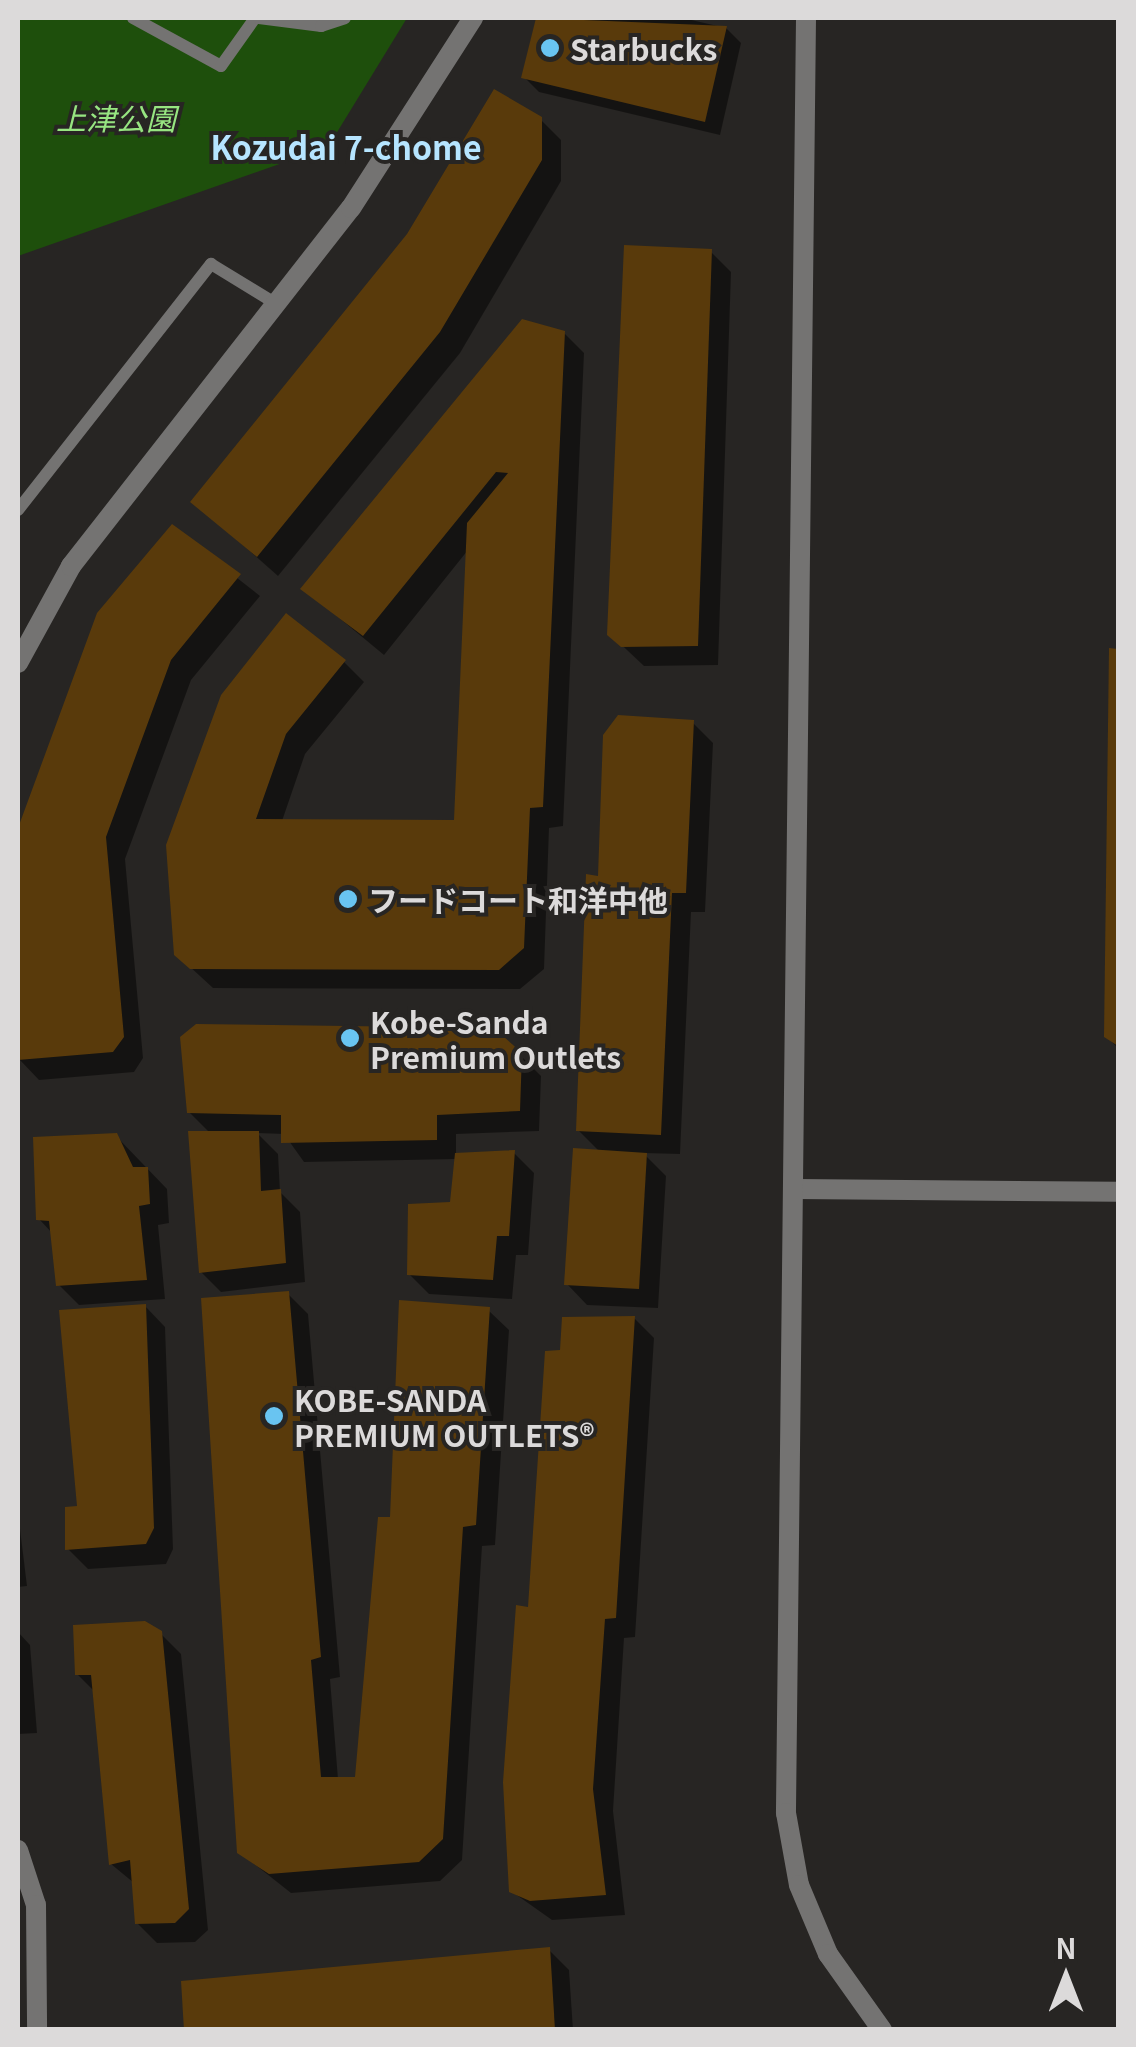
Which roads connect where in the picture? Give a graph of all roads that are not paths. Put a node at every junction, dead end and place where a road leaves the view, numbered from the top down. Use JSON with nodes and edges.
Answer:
{"nodes":[{"id":1,"x":134,"y":18,"type":"edge"},
{"id":2,"x":257,"y":18,"type":"edge"},
{"id":3,"x":345,"y":18,"type":"edge"},
{"id":4,"x":473,"y":18,"type":"edge"},
{"id":5,"x":806,"y":18,"type":"edge"},
{"id":6,"x":276,"y":303,"type":"junction"},
{"id":7,"x":18,"y":510,"type":"edge"},
{"id":8,"x":18,"y":664,"type":"edge"},
{"id":9,"x":796,"y":1189,"type":"junction"},
{"id":10,"x":1118,"y":1192,"type":"edge"},
{"id":11,"x":18,"y":1850,"type":"edge"},
{"id":12,"x":37,"y":2030,"type":"edge"},
{"id":13,"x":882,"y":2030,"type":"edge"}],
"edges":[{"from":1,"to":2,"type":"lane"},
{"from":2,"to":3,"type":"lane"},
{"from":4,"to":6,"type":"street"},
{"from":5,"to":9,"type":"street"},
{"from":6,"to":7,"type":"lane"},
{"from":6,"to":8,"type":"street"},
{"from":9,"to":10,"type":"street"},
{"from":9,"to":13,"type":"street"},
{"from":11,"to":12,"type":"street"}]}
